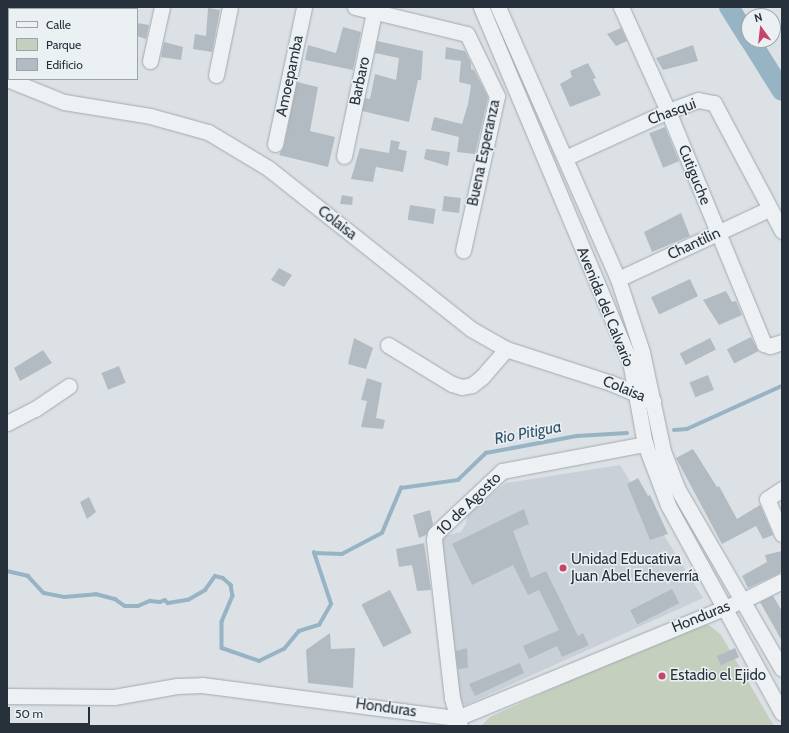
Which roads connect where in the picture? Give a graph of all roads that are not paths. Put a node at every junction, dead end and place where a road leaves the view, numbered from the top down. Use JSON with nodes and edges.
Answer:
{"nodes":[{"id":1,"x":162,"y":7,"type":"edge"},
{"id":2,"x":230,"y":7,"type":"edge"},
{"id":3,"x":304,"y":7,"type":"edge"},
{"id":4,"x":355,"y":7,"type":"edge"},
{"id":5,"x":481,"y":7,"type":"edge"},
{"id":6,"x":498,"y":7,"type":"edge"},
{"id":7,"x":620,"y":7,"type":"edge"},
{"id":8,"x":375,"y":9,"type":"edge"},
{"id":9,"x":508,"y":28,"type":"junction"},
{"id":10,"x":491,"y":31,"type":"junction"},
{"id":11,"x":467,"y":34,"type":"junction"},
{"id":12,"x":150,"y":61,"type":"dead end"},
{"id":13,"x":216,"y":75,"type":"dead end"},
{"id":14,"x":9,"y":80,"type":"edge"},
{"id":15,"x":668,"y":111,"type":"junction"},
{"id":16,"x":276,"y":144,"type":"dead end"},
{"id":17,"x":344,"y":156,"type":"dead end"},
{"id":18,"x":565,"y":158,"type":"junction"},
{"id":19,"x":769,"y":209,"type":"junction"},
{"id":20,"x":782,"y":231,"type":"edge"},
{"id":21,"x":718,"y":233,"type":"junction"},
{"id":22,"x":463,"y":250,"type":"dead end"},
{"id":23,"x":618,"y":279,"type":"junction"},
{"id":24,"x":782,"y":342,"type":"edge"},
{"id":25,"x":388,"y":345,"type":"dead end"},
{"id":26,"x":506,"y":349,"type":"junction"},
{"id":27,"x":69,"y":386,"type":"dead end"},
{"id":28,"x":635,"y":394,"type":"junction"},
{"id":29,"x":653,"y":401,"type":"junction"},
{"id":30,"x":7,"y":424,"type":"edge"},
{"id":31,"x":645,"y":444,"type":"junction"},
{"id":32,"x":782,"y":488,"type":"edge"},
{"id":33,"x":782,"y":534,"type":"edge"},
{"id":34,"x":782,"y":581,"type":"edge"},
{"id":35,"x":744,"y":600,"type":"junction"},
{"id":36,"x":724,"y":607,"type":"junction"},
{"id":37,"x":782,"y":669,"type":"edge"},
{"id":38,"x":7,"y":696,"type":"edge"},
{"id":39,"x":782,"y":712,"type":"edge"},
{"id":40,"x":459,"y":722,"type":"edge"}],
"edges":[{"from":1,"to":12,"type":"street"},
{"from":2,"to":13,"type":"street"},
{"from":3,"to":16,"type":"street","name":"Amoepamba"},
{"from":4,"to":8,"type":"street"},
{"from":5,"to":10,"type":"street","name":"Avenida del Calvario"},
{"from":6,"to":9,"type":"street","name":"Avenida del Calvario"},
{"from":7,"to":15,"type":"street","name":"Cutiguche"},
{"from":8,"to":11,"type":"street"},
{"from":8,"to":17,"type":"street","name":"Barbaro"},
{"from":9,"to":10,"type":"street"},
{"from":9,"to":18,"type":"street","name":"Avenida del Calvario"},
{"from":10,"to":11,"type":"street"},
{"from":10,"to":28,"type":"street","name":"Avenida del Calvario"},
{"from":11,"to":22,"type":"street","name":"Buena Esperanza"},
{"from":14,"to":26,"type":"street","name":"Colaisa"},
{"from":15,"to":18,"type":"street","name":"Chasqui"},
{"from":15,"to":19,"type":"street","name":"Chasqui"},
{"from":15,"to":21,"type":"street","name":"Cutiguche"},
{"from":18,"to":23,"type":"street","name":"Avenida del Calvario"},
{"from":19,"to":20,"type":"street","name":"Chasqui"},
{"from":19,"to":21,"type":"street","name":"Chantilin"},
{"from":21,"to":23,"type":"street","name":"Chantilin"},
{"from":21,"to":24,"type":"street","name":"Cutiguche"},
{"from":23,"to":29,"type":"street","name":"Avenida del Calvario"},
{"from":25,"to":26,"type":"street"},
{"from":26,"to":28,"type":"street","name":"Colaisa"},
{"from":27,"to":30,"type":"street"},
{"from":28,"to":29,"type":"street","name":"Colaisa"},
{"from":28,"to":31,"type":"street","name":"Avenida del Calvario"},
{"from":29,"to":35,"type":"street","name":"Avenida del Calvario"},
{"from":31,"to":36,"type":"street","name":"Avenida del Calvario"},
{"from":31,"to":40,"type":"street","name":"10 de Agosto"},
{"from":32,"to":33,"type":"street"},
{"from":34,"to":35,"type":"street","name":"Honduras"},
{"from":35,"to":36,"type":"street","name":"Honduras"},
{"from":35,"to":37,"type":"street","name":"Avenida del Calvario"},
{"from":36,"to":39,"type":"street","name":"Avenida del Calvario"},
{"from":36,"to":40,"type":"street","name":"Honduras"},
{"from":38,"to":40,"type":"street","name":"Honduras"}]}
